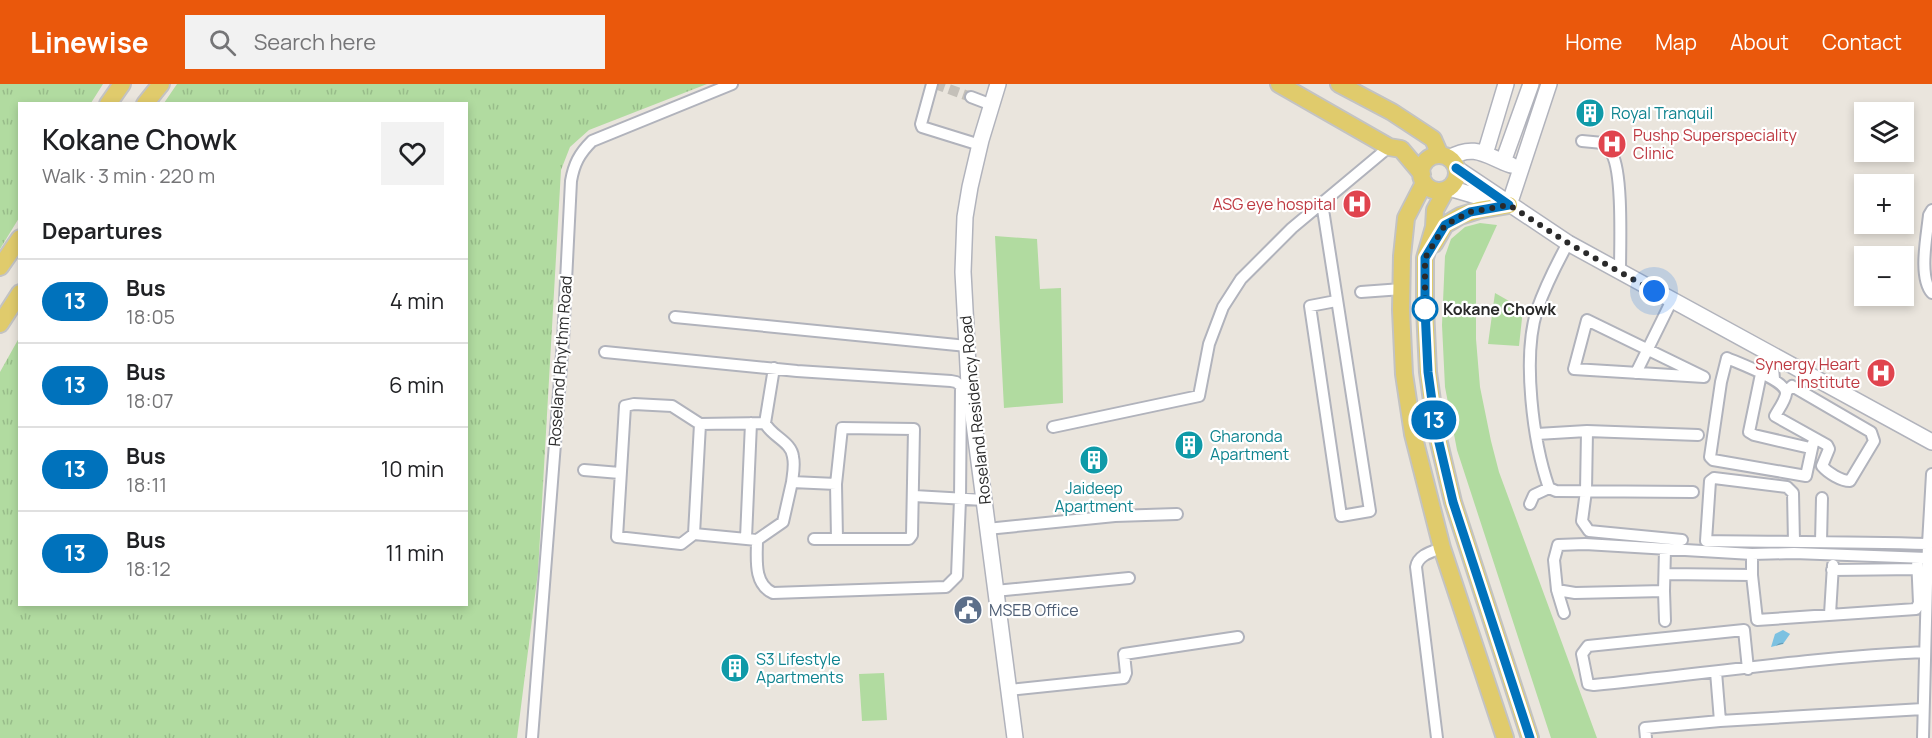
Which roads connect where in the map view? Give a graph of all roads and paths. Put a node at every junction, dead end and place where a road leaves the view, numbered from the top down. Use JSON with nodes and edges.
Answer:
{"nodes":[{"id":1,"x":116,"y":84,"type":"edge"},
{"id":2,"x":122,"y":84,"type":"edge"},
{"id":3,"x":148,"y":84,"type":"edge"},
{"id":4,"x":161,"y":84,"type":"edge"},
{"id":5,"x":732,"y":84,"type":"edge"},
{"id":6,"x":932,"y":84,"type":"edge"},
{"id":7,"x":998,"y":84,"type":"edge"},
{"id":8,"x":1279,"y":84,"type":"edge"},
{"id":9,"x":1339,"y":84,"type":"edge"},
{"id":10,"x":1506,"y":84,"type":"edge"},
{"id":11,"x":1531,"y":84,"type":"edge"},
{"id":12,"x":1549,"y":84,"type":"edge"},
{"id":13,"x":971,"y":98,"type":"tunnel mouth"},
{"id":14,"x":108,"y":102,"type":"edge"},
{"id":15,"x":108,"y":102,"type":"edge"},
{"id":16,"x":138,"y":102,"type":"edge"},
{"id":17,"x":147,"y":102,"type":"edge"},
{"id":18,"x":992,"y":105,"type":"junction"},
{"id":19,"x":1582,"y":141,"type":"dead end"},
{"id":20,"x":980,"y":144,"type":"junction"},
{"id":21,"x":1389,"y":147,"type":"junction"},
{"id":22,"x":1485,"y":154,"type":"junction"},
{"id":23,"x":1449,"y":161,"type":"junction"},
{"id":24,"x":1503,"y":162,"type":"junction"},
{"id":25,"x":1522,"y":169,"type":"junction"},
{"id":26,"x":1423,"y":178,"type":"junction"},
{"id":27,"x":1447,"y":189,"type":"junction"},
{"id":28,"x":1322,"y":203,"type":"junction"},
{"id":29,"x":1509,"y":205,"type":"junction"},
{"id":30,"x":1932,"y":210,"type":"edge"},
{"id":31,"x":18,"y":241,"type":"edge"},
{"id":32,"x":1568,"y":243,"type":"junction"},
{"id":33,"x":1425,"y":258,"type":"junction"},
{"id":34,"x":0,"y":267,"type":"edge"},
{"id":35,"x":1620,"y":272,"type":"junction"},
{"id":36,"x":1402,"y":289,"type":"junction"},
{"id":37,"x":1360,"y":292,"type":"dead end"},
{"id":38,"x":1932,"y":292,"type":"edge"},
{"id":39,"x":18,"y":296,"type":"edge"},
{"id":40,"x":1672,"y":300,"type":"junction"},
{"id":41,"x":1336,"y":301,"type":"junction"},
{"id":42,"x":675,"y":317,"type":"dead end"},
{"id":43,"x":0,"y":324,"type":"edge"},
{"id":44,"x":967,"y":346,"type":"junction"},
{"id":45,"x":1647,"y":350,"type":"junction"},
{"id":46,"x":605,"y":352,"type":"dead end"},
{"id":47,"x":1784,"y":361,"type":"junction"},
{"id":48,"x":774,"y":368,"type":"junction"},
{"id":49,"x":1636,"y":373,"type":"junction"},
{"id":50,"x":1761,"y":374,"type":"junction"},
{"id":51,"x":1774,"y":380,"type":"junction"},
{"id":52,"x":1786,"y":392,"type":"junction"},
{"id":53,"x":751,"y":423,"type":"junction"},
{"id":54,"x":765,"y":423,"type":"junction"},
{"id":55,"x":700,"y":424,"type":"junction"},
{"id":56,"x":1053,"y":427,"type":"dead end"},
{"id":57,"x":1587,"y":432,"type":"junction"},
{"id":58,"x":1537,"y":434,"type":"junction"},
{"id":59,"x":1698,"y":435,"type":"dead end"},
{"id":60,"x":1932,"y":442,"type":"edge"},
{"id":61,"x":1812,"y":443,"type":"junction"},
{"id":62,"x":584,"y":470,"type":"dead end"},
{"id":63,"x":620,"y":473,"type":"junction"},
{"id":64,"x":1932,"y":474,"type":"edge"},
{"id":65,"x":792,"y":482,"type":"junction"},
{"id":66,"x":836,"y":484,"type":"junction"},
{"id":67,"x":1550,"y":488,"type":"junction"},
{"id":68,"x":1586,"y":491,"type":"junction"},
{"id":69,"x":1694,"y":492,"type":"dead end"},
{"id":70,"x":914,"y":496,"type":"junction"},
{"id":71,"x":1822,"y":498,"type":"dead end"},
{"id":72,"x":960,"y":499,"type":"junction"},
{"id":73,"x":984,"y":500,"type":"junction"},
{"id":74,"x":1530,"y":504,"type":"dead end"},
{"id":75,"x":1177,"y":514,"type":"dead end"},
{"id":76,"x":987,"y":529,"type":"junction"},
{"id":77,"x":694,"y":534,"type":"junction"},
{"id":78,"x":752,"y":539,"type":"junction"},
{"id":79,"x":814,"y":539,"type":"dead end"},
{"id":80,"x":837,"y":539,"type":"junction"},
{"id":81,"x":1682,"y":540,"type":"dead end"},
{"id":82,"x":1794,"y":542,"type":"junction"},
{"id":83,"x":1821,"y":542,"type":"junction"},
{"id":84,"x":1928,"y":544,"type":"junction"},
{"id":85,"x":1442,"y":548,"type":"junction"},
{"id":86,"x":1665,"y":549,"type":"junction"},
{"id":87,"x":1752,"y":554,"type":"junction"},
{"id":88,"x":1833,"y":555,"type":"junction"},
{"id":89,"x":1921,"y":562,"type":"junction"},
{"id":90,"x":1832,"y":570,"type":"junction"},
{"id":91,"x":1665,"y":574,"type":"junction"},
{"id":92,"x":1752,"y":575,"type":"junction"},
{"id":93,"x":1129,"y":578,"type":"dead end"},
{"id":94,"x":1557,"y":590,"type":"junction"},
{"id":95,"x":995,"y":591,"type":"junction"},
{"id":96,"x":1664,"y":591,"type":"junction"},
{"id":97,"x":1564,"y":613,"type":"dead end"},
{"id":98,"x":1830,"y":614,"type":"junction"},
{"id":99,"x":1665,"y":621,"type":"dead end"},
{"id":100,"x":1238,"y":637,"type":"dead end"},
{"id":101,"x":1925,"y":652,"type":"junction"},
{"id":102,"x":1748,"y":669,"type":"junction"},
{"id":103,"x":1716,"y":672,"type":"junction"},
{"id":104,"x":1008,"y":690,"type":"junction"},
{"id":105,"x":1923,"y":709,"type":"junction"},
{"id":106,"x":1720,"y":721,"type":"junction"},
{"id":107,"x":532,"y":738,"type":"edge"},
{"id":108,"x":1015,"y":738,"type":"edge"},
{"id":109,"x":1437,"y":738,"type":"edge"},
{"id":110,"x":1505,"y":738,"type":"edge"},
{"id":111,"x":1530,"y":738,"type":"edge"},
{"id":112,"x":1647,"y":738,"type":"edge"},
{"id":113,"x":1923,"y":738,"type":"edge"}],
"edges":[{"from":1,"to":14,"type":"main road"},
{"from":2,"to":15,"type":"main road"},
{"from":3,"to":16,"type":"main road"},
{"from":4,"to":17,"type":"main road"},
{"from":5,"to":107,"type":"street","name":"Roseland Rhythm Road"},
{"from":6,"to":20,"type":"street"},
{"from":7,"to":18,"type":"street","name":"Roseland Residency Road"},
{"from":8,"to":21,"type":"main road"},
{"from":9,"to":23,"type":"main road"},
{"from":10,"to":22,"type":"street"},
{"from":11,"to":24,"type":"street"},
{"from":12,"to":25,"type":"street"},
{"from":13,"to":18,"type":"street"},
{"from":18,"to":20,"type":"street","name":"Roseland Residency Road"},
{"from":19,"to":35,"type":"street"},
{"from":20,"to":44,"type":"street","name":"Roseland Residency Road"},
{"from":21,"to":26,"type":"main road"},
{"from":21,"to":28,"type":"street"},
{"from":22,"to":23,"type":"street"},
{"from":22,"to":24,"type":"street"},
{"from":23,"to":26,"type":"main road"},
{"from":23,"to":27,"type":"main road"},
{"from":23,"to":29,"type":"street"},
{"from":24,"to":25,"type":"street"},
{"from":25,"to":29,"type":"street"},
{"from":26,"to":27,"type":"main road"},
{"from":26,"to":36,"type":"main road"},
{"from":27,"to":29,"type":"street"},
{"from":27,"to":33,"type":"main road"},
{"from":28,"to":41,"type":"street"},
{"from":28,"to":56,"type":"street"},
{"from":29,"to":32,"type":"street"},
{"from":29,"to":33,"type":"main road"},
{"from":30,"to":38,"type":"street"},
{"from":31,"to":34,"type":"main road"},
{"from":32,"to":35,"type":"street"},
{"from":32,"to":58,"type":"street"},
{"from":33,"to":111,"type":"main road"},
{"from":35,"to":40,"type":"street"},
{"from":36,"to":37,"type":"street"},
{"from":36,"to":85,"type":"main road"},
{"from":39,"to":43,"type":"main road"},
{"from":40,"to":45,"type":"street"},
{"from":40,"to":47,"type":"street"},
{"from":41,"to":41,"type":"street"},
{"from":42,"to":44,"type":"street"},
{"from":44,"to":73,"type":"street","name":"Roseland Residency Road"},
{"from":45,"to":49,"type":"street"},
{"from":45,"to":49,"type":"street"},
{"from":45,"to":49,"type":"street"},
{"from":46,"to":48,"type":"street"},
{"from":47,"to":51,"type":"street"},
{"from":47,"to":60,"type":"street"},
{"from":48,"to":54,"type":"street"},
{"from":48,"to":72,"type":"street"},
{"from":50,"to":51,"type":"street"},
{"from":50,"to":61,"type":"street"},
{"from":50,"to":61,"type":"street"},
{"from":51,"to":52,"type":"street"},
{"from":52,"to":61,"type":"street"},
{"from":52,"to":61,"type":"street"},
{"from":53,"to":54,"type":"street"},
{"from":53,"to":55,"type":"street"},
{"from":53,"to":78,"type":"street"},
{"from":54,"to":65,"type":"street"},
{"from":55,"to":63,"type":"street"},
{"from":55,"to":77,"type":"street"},
{"from":57,"to":58,"type":"street"},
{"from":57,"to":59,"type":"street"},
{"from":57,"to":68,"type":"street"},
{"from":58,"to":67,"type":"street"},
{"from":62,"to":63,"type":"street"},
{"from":63,"to":77,"type":"street"},
{"from":64,"to":84,"type":"street"},
{"from":65,"to":66,"type":"street"},
{"from":65,"to":78,"type":"street"},
{"from":66,"to":70,"type":"street"},
{"from":66,"to":80,"type":"street"},
{"from":67,"to":68,"type":"street"},
{"from":67,"to":74,"type":"street"},
{"from":68,"to":69,"type":"street"},
{"from":68,"to":81,"type":"street"},
{"from":70,"to":72,"type":"street"},
{"from":70,"to":80,"type":"street"},
{"from":71,"to":83,"type":"street"},
{"from":72,"to":73,"type":"street"},
{"from":72,"to":78,"type":"street"},
{"from":73,"to":76,"type":"street","name":"Roseland Residency Road"},
{"from":75,"to":76,"type":"street"},
{"from":76,"to":95,"type":"street","name":"Roseland Residency Road"},
{"from":77,"to":78,"type":"street"},
{"from":79,"to":80,"type":"street"},
{"from":82,"to":82,"type":"street"},
{"from":82,"to":83,"type":"street"},
{"from":83,"to":84,"type":"street"},
{"from":84,"to":89,"type":"street"},
{"from":85,"to":109,"type":"street"},
{"from":85,"to":110,"type":"main road"},
{"from":86,"to":87,"type":"street"},
{"from":86,"to":91,"type":"street"},
{"from":86,"to":94,"type":"street"},
{"from":87,"to":88,"type":"street"},
{"from":87,"to":92,"type":"street"},
{"from":88,"to":89,"type":"street"},
{"from":88,"to":90,"type":"street"},
{"from":89,"to":90,"type":"street"},
{"from":89,"to":98,"type":"street"},
{"from":89,"to":101,"type":"street"},
{"from":90,"to":98,"type":"street"},
{"from":91,"to":92,"type":"street"},
{"from":91,"to":96,"type":"street"},
{"from":92,"to":98,"type":"street"},
{"from":93,"to":95,"type":"street"},
{"from":94,"to":96,"type":"street"},
{"from":94,"to":97,"type":"street"},
{"from":95,"to":104,"type":"street","name":"Roseland Residency Road"},
{"from":96,"to":99,"type":"street"},
{"from":100,"to":104,"type":"street"},
{"from":101,"to":102,"type":"street"},
{"from":101,"to":105,"type":"street"},
{"from":102,"to":103,"type":"street"},
{"from":102,"to":103,"type":"street"},
{"from":103,"to":106,"type":"street"},
{"from":104,"to":108,"type":"street","name":"Roseland Residency Road"},
{"from":105,"to":106,"type":"street"},
{"from":105,"to":113,"type":"street"},
{"from":106,"to":112,"type":"street"}]}
